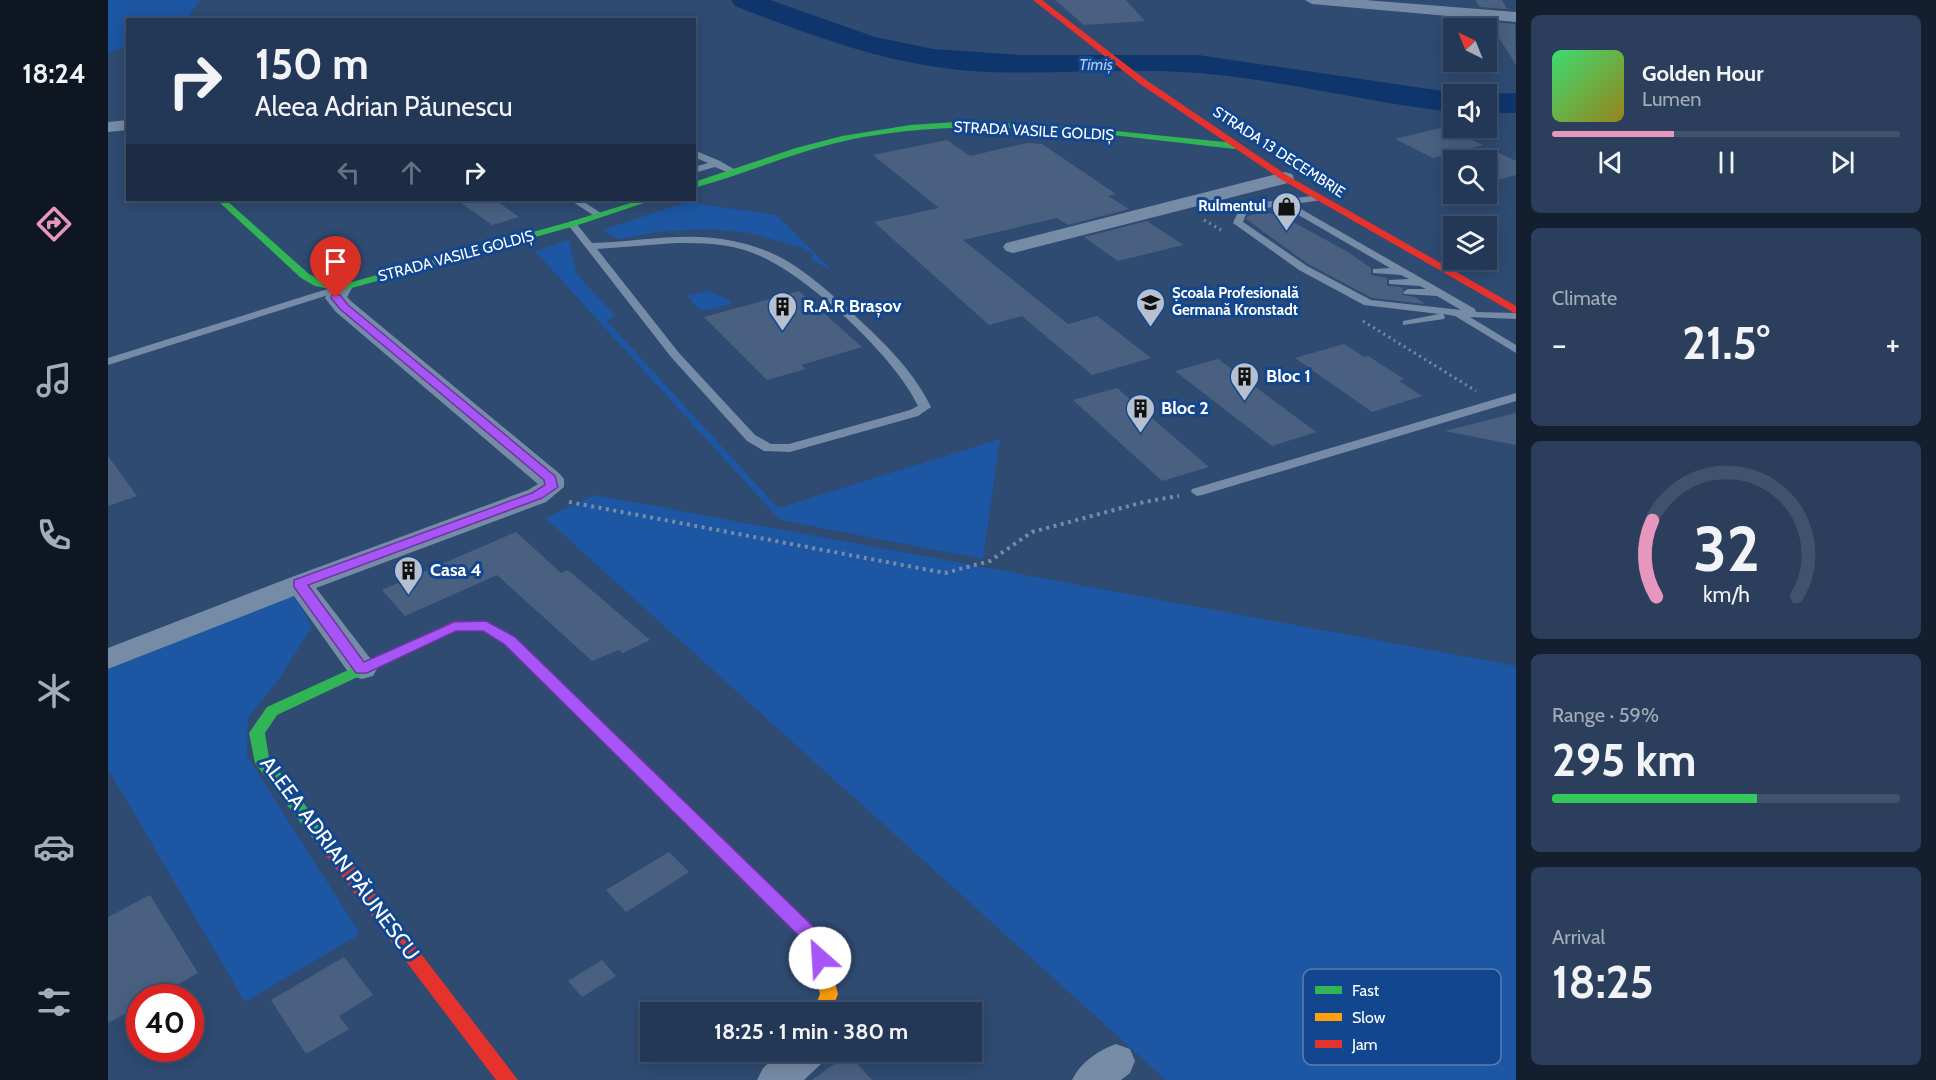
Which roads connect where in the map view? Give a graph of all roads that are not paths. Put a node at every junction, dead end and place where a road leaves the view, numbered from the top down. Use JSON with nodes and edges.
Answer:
{"nodes":[{"id":1,"x":1037,"y":0,"type":"edge"},
{"id":2,"x":1312,"y":0,"type":"edge"},
{"id":3,"x":1516,"y":18,"type":"edge"},
{"id":4,"x":126,"y":125,"type":"edge"},
{"id":5,"x":108,"y":127,"type":"edge"},
{"id":6,"x":1237,"y":146,"type":"junction"},
{"id":7,"x":696,"y":154,"type":"edge"},
{"id":8,"x":717,"y":163,"type":"junction"},
{"id":9,"x":696,"y":169,"type":"edge"},
{"id":10,"x":734,"y":172,"type":"junction"},
{"id":11,"x":1286,"y":178,"type":"junction"},
{"id":12,"x":1260,"y":183,"type":"junction"},
{"id":13,"x":696,"y":184,"type":"edge"},
{"id":14,"x":1319,"y":198,"type":"junction"},
{"id":15,"x":222,"y":201,"type":"edge"},
{"id":16,"x":576,"y":201,"type":"edge"},
{"id":17,"x":645,"y":201,"type":"edge"},
{"id":18,"x":1268,"y":204,"type":"junction"},
{"id":19,"x":599,"y":215,"type":"junction"},
{"id":20,"x":572,"y":224,"type":"junction"},
{"id":21,"x":590,"y":246,"type":"junction"},
{"id":22,"x":1013,"y":247,"type":"dead end"},
{"id":23,"x":1344,"y":250,"type":"dead end"},
{"id":24,"x":1284,"y":252,"type":"junction"},
{"id":25,"x":1363,"y":256,"type":"junction"},
{"id":26,"x":1298,"y":257,"type":"dead end"},
{"id":27,"x":1377,"y":271,"type":"dead end"},
{"id":28,"x":1402,"y":272,"type":"junction"},
{"id":29,"x":1393,"y":282,"type":"dead end"},
{"id":30,"x":1421,"y":283,"type":"junction"},
{"id":31,"x":1338,"y":284,"type":"junction"},
{"id":32,"x":341,"y":288,"type":"junction"},
{"id":33,"x":1356,"y":290,"type":"dead end"},
{"id":34,"x":1408,"y":292,"type":"dead end"},
{"id":35,"x":1438,"y":293,"type":"junction"},
{"id":36,"x":1516,"y":311,"type":"edge"},
{"id":37,"x":1478,"y":315,"type":"junction"},
{"id":38,"x":1459,"y":316,"type":"junction"},
{"id":39,"x":1516,"y":316,"type":"edge"},
{"id":40,"x":1407,"y":323,"type":"dead end"},
{"id":41,"x":1516,"y":350,"type":"edge"},
{"id":42,"x":108,"y":362,"type":"edge"},
{"id":43,"x":1516,"y":397,"type":"edge"},
{"id":44,"x":1197,"y":492,"type":"road end"},
{"id":45,"x":299,"y":584,"type":"junction"},
{"id":46,"x":108,"y":659,"type":"edge"},
{"id":47,"x":362,"y":669,"type":"junction"},
{"id":48,"x":826,"y":1002,"type":"edge"},
{"id":49,"x":796,"y":1062,"type":"edge"},
{"id":50,"x":508,"y":1080,"type":"edge"},
{"id":51,"x":777,"y":1080,"type":"edge"}],
"edges":[{"from":1,"to":6,"type":"street","name":"STRADA 13 DECEMBRIE"},
{"from":2,"to":3,"type":"street"},
{"from":4,"to":5,"type":"street"},
{"from":6,"to":10,"type":"street","name":"STRADA VASILE GOLDIȘ"},
{"from":6,"to":11,"type":"street","name":"STRADA 13 DECEMBRIE"},
{"from":7,"to":8,"type":"lane"},
{"from":8,"to":9,"type":"lane"},
{"from":8,"to":10,"type":"lane"},
{"from":10,"to":13,"type":"street","name":"STRADA VASILE GOLDIȘ"},
{"from":11,"to":12,"type":"street"},
{"from":11,"to":14,"type":"street","name":"STRADA 13 DECEMBRIE"},
{"from":12,"to":18,"type":"lane"},
{"from":12,"to":22,"type":"street"},
{"from":14,"to":18,"type":"lane"},
{"from":14,"to":36,"type":"street","name":"STRADA 13 DECEMBRIE"},
{"from":15,"to":32,"type":"street"},
{"from":16,"to":19,"type":"lane"},
{"from":17,"to":19,"type":"street","name":"STRADA VASILE GOLDIȘ"},
{"from":18,"to":24,"type":"lane"},
{"from":18,"to":25,"type":"lane"},
{"from":19,"to":20,"type":"street","name":"STRADA VASILE GOLDIȘ"},
{"from":20,"to":21,"type":"lane"},
{"from":20,"to":32,"type":"street","name":"STRADA VASILE GOLDIȘ"},
{"from":21,"to":21,"type":"lane"},
{"from":23,"to":25,"type":"lane"},
{"from":24,"to":26,"type":"lane"},
{"from":24,"to":31,"type":"lane"},
{"from":25,"to":28,"type":"lane"},
{"from":27,"to":28,"type":"lane"},
{"from":28,"to":30,"type":"lane"},
{"from":29,"to":30,"type":"lane"},
{"from":30,"to":35,"type":"lane"},
{"from":31,"to":33,"type":"lane"},
{"from":31,"to":37,"type":"lane"},
{"from":32,"to":42,"type":"lane"},
{"from":32,"to":45,"type":"street"},
{"from":34,"to":35,"type":"lane"},
{"from":35,"to":37,"type":"lane"},
{"from":37,"to":38,"type":"lane"},
{"from":37,"to":39,"type":"lane"},
{"from":38,"to":40,"type":"lane"},
{"from":38,"to":41,"type":"lane"},
{"from":43,"to":44,"type":"lane"},
{"from":45,"to":46,"type":"street"},
{"from":45,"to":47,"type":"street"},
{"from":47,"to":48,"type":"street","name":"ALEEA ADRIAN PĂUNESCU"},
{"from":47,"to":50,"type":"street","name":"ALEEA ADRIAN PĂUNESCU"},
{"from":49,"to":51,"type":"street"}]}
